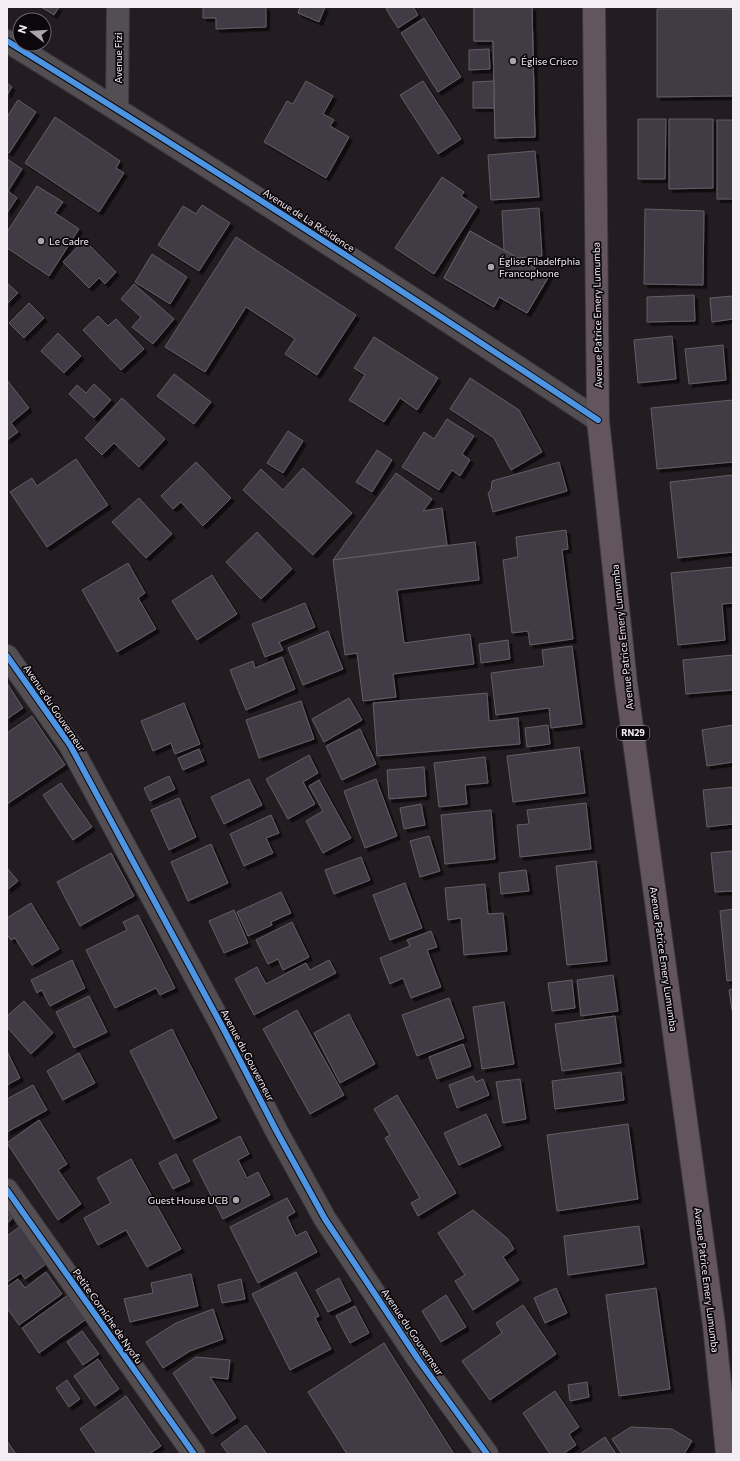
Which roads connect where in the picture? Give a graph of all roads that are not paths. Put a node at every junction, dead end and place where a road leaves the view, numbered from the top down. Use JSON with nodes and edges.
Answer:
{"nodes":[{"id":1,"x":118,"y":7,"type":"edge"},
{"id":2,"x":594,"y":7,"type":"edge"},
{"id":3,"x":7,"y":41,"type":"edge"},
{"id":4,"x":117,"y":109,"type":"junction"},
{"id":5,"x":598,"y":420,"type":"junction"},
{"id":6,"x":7,"y":656,"type":"edge"},
{"id":7,"x":7,"y":1190,"type":"edge"},
{"id":8,"x":194,"y":1454,"type":"edge"},
{"id":9,"x":487,"y":1454,"type":"edge"},
{"id":10,"x":727,"y":1454,"type":"edge"}],
"edges":[{"from":1,"to":4,"type":"street","name":"Avenue Fizi"},
{"from":2,"to":5,"type":"main road","name":"Avenue Patrice Emery Lumumba","number":"RN29"},
{"from":3,"to":4,"type":"street","name":"Avenue de La Résidence"},
{"from":4,"to":5,"type":"street","name":"Avenue de La Résidence"},
{"from":5,"to":10,"type":"main road","name":"Avenue Patrice Emery Lumumba","number":"RN29"},
{"from":6,"to":9,"type":"street","name":"Avenue du Gouverneur"},
{"from":7,"to":8,"type":"street","name":"Petite Corniche de Nyofu"}]}
